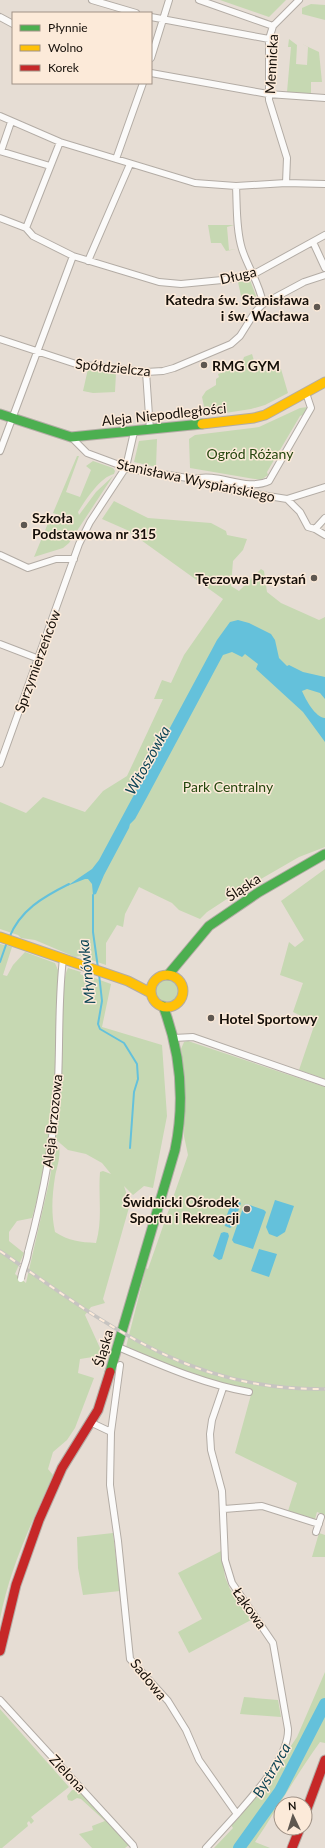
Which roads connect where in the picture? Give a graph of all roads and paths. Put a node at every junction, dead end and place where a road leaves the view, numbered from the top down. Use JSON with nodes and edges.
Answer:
{"nodes":[{"id":1,"x":92,"y":0,"type":"edge"},
{"id":2,"x":169,"y":0,"type":"edge"},
{"id":3,"x":199,"y":0,"type":"edge"},
{"id":4,"x":299,"y":0,"type":"edge"},
{"id":5,"x":133,"y":12,"type":"edge"},
{"id":6,"x":0,"y":16,"type":"edge"},
{"id":7,"x":152,"y":17,"type":"edge"},
{"id":8,"x":162,"y":20,"type":"junction"},
{"id":9,"x":12,"y":23,"type":"edge"},
{"id":10,"x":273,"y":26,"type":"junction"},
{"id":11,"x":269,"y":39,"type":"junction"},
{"id":12,"x":152,"y":55,"type":"edge"},
{"id":13,"x":152,"y":72,"type":"edge"},
{"id":14,"x":143,"y":84,"type":"edge"},
{"id":15,"x":268,"y":94,"type":"junction"},
{"id":16,"x":325,"y":98,"type":"edge"},
{"id":17,"x":0,"y":116,"type":"edge"},
{"id":18,"x":11,"y":122,"type":"junction"},
{"id":19,"x":60,"y":142,"type":"junction"},
{"id":20,"x":1,"y":151,"type":"edge"},
{"id":21,"x":116,"y":159,"type":"junction"},
{"id":22,"x":130,"y":164,"type":"junction"},
{"id":23,"x":50,"y":166,"type":"junction"},
{"id":24,"x":286,"y":183,"type":"junction"},
{"id":25,"x":325,"y":184,"type":"edge"},
{"id":26,"x":236,"y":186,"type":"junction"},
{"id":27,"x":0,"y":218,"type":"edge"},
{"id":28,"x":26,"y":228,"type":"junction"},
{"id":29,"x":325,"y":235,"type":"edge"},
{"id":30,"x":313,"y":242,"type":"junction"},
{"id":31,"x":73,"y":256,"type":"junction"},
{"id":32,"x":88,"y":261,"type":"junction"},
{"id":33,"x":325,"y":268,"type":"edge"},
{"id":34,"x":254,"y":274,"type":"junction"},
{"id":35,"x":325,"y":275,"type":"edge"},
{"id":36,"x":263,"y":304,"type":"junction"},
{"id":37,"x":0,"y":339,"type":"edge"},
{"id":38,"x":36,"y":352,"type":"junction"},
{"id":39,"x":146,"y":372,"type":"junction"},
{"id":40,"x":325,"y":382,"type":"edge"},
{"id":41,"x":306,"y":392,"type":"junction"},
{"id":42,"x":0,"y":414,"type":"edge"},
{"id":43,"x":12,"y":418,"type":"junction"},
{"id":44,"x":150,"y":430,"type":"junction"},
{"id":45,"x":134,"y":432,"type":"junction"},
{"id":46,"x":71,"y":437,"type":"junction"},
{"id":47,"x":0,"y":450,"type":"edge"},
{"id":48,"x":126,"y":467,"type":"junction"},
{"id":49,"x":194,"y":479,"type":"junction"},
{"id":50,"x":325,"y":487,"type":"edge"},
{"id":51,"x":287,"y":499,"type":"junction"},
{"id":52,"x":325,"y":518,"type":"edge"},
{"id":53,"x":315,"y":529,"type":"junction"},
{"id":54,"x":325,"y":535,"type":"edge"},
{"id":55,"x":0,"y":555,"type":"edge"},
{"id":56,"x":74,"y":559,"type":"junction"},
{"id":57,"x":0,"y":644,"type":"edge"},
{"id":58,"x":39,"y":659,"type":"junction"},
{"id":59,"x":0,"y":764,"type":"edge"},
{"id":60,"x":325,"y":854,"type":"edge"},
{"id":61,"x":0,"y":938,"type":"edge"},
{"id":62,"x":185,"y":954,"type":"junction"},
{"id":63,"x":63,"y":959,"type":"junction"},
{"id":64,"x":168,"y":975,"type":"junction"},
{"id":65,"x":128,"y":981,"type":"junction"},
{"id":66,"x":154,"y":981,"type":"junction"},
{"id":67,"x":181,"y":982,"type":"junction"},
{"id":68,"x":151,"y":993,"type":"junction"},
{"id":69,"x":174,"y":1005,"type":"junction"},
{"id":70,"x":163,"y":1006,"type":"junction"},
{"id":71,"x":174,"y":1038,"type":"junction"},
{"id":72,"x":325,"y":1083,"type":"edge"},
{"id":73,"x":21,"y":1279,"type":"dead end"},
{"id":74,"x":118,"y":1347,"type":"junction"},
{"id":75,"x":120,"y":1365,"type":"dead end"},
{"id":76,"x":223,"y":1388,"type":"junction"},
{"id":77,"x":249,"y":1392,"type":"dead end"},
{"id":78,"x":92,"y":1423,"type":"junction"},
{"id":79,"x":111,"y":1432,"type":"junction"},
{"id":80,"x":224,"y":1509,"type":"junction"},
{"id":81,"x":321,"y":1517,"type":"dead end"},
{"id":82,"x":319,"y":1524,"type":"junction"},
{"id":83,"x":316,"y":1532,"type":"dead end"},
{"id":84,"x":0,"y":1652,"type":"edge"},
{"id":85,"x":0,"y":1700,"type":"edge"},
{"id":86,"x":325,"y":1760,"type":"edge"},
{"id":87,"x":312,"y":1796,"type":"edge"},
{"id":88,"x":237,"y":1814,"type":"junction"},
{"id":89,"x":297,"y":1836,"type":"edge"},
{"id":90,"x":134,"y":1848,"type":"edge"},
{"id":91,"x":206,"y":1848,"type":"edge"},
{"id":92,"x":292,"y":1848,"type":"edge"}],
"edges":[{"from":1,"to":5,"type":"street"},
{"from":2,"to":8,"type":"street"},
{"from":3,"to":10,"type":"street"},
{"from":4,"to":10,"type":"street","name":"Mennicka"},
{"from":6,"to":9,"type":"street"},
{"from":7,"to":8,"type":"street"},
{"from":8,"to":11,"type":"street"},
{"from":8,"to":12,"type":"street"},
{"from":10,"to":11,"type":"street","name":"Mennicka"},
{"from":11,"to":15,"type":"street","name":"Mennicka"},
{"from":13,"to":15,"type":"street"},
{"from":14,"to":21,"type":"street"},
{"from":15,"to":16,"type":"street"},
{"from":15,"to":24,"type":"street","name":"Mennicka"},
{"from":17,"to":18,"type":"street"},
{"from":18,"to":19,"type":"street"},
{"from":18,"to":20,"type":"street"},
{"from":19,"to":21,"type":"street"},
{"from":19,"to":23,"type":"street"},
{"from":20,"to":23,"type":"street"},
{"from":21,"to":22,"type":"street"},
{"from":22,"to":26,"type":"street"},
{"from":22,"to":32,"type":"street"},
{"from":23,"to":28,"type":"street"},
{"from":24,"to":25,"type":"street"},
{"from":24,"to":26,"type":"street"},
{"from":26,"to":34,"type":"street"},
{"from":27,"to":28,"type":"street"},
{"from":28,"to":31,"type":"street","name":"Długa"},
{"from":29,"to":30,"type":"street","name":"Długa"},
{"from":30,"to":33,"type":"street"},
{"from":30,"to":34,"type":"street","name":"Długa"},
{"from":31,"to":32,"type":"street","name":"Długa"},
{"from":31,"to":38,"type":"street"},
{"from":32,"to":34,"type":"street","name":"Długa"},
{"from":34,"to":36,"type":"street"},
{"from":35,"to":36,"type":"street"},
{"from":36,"to":39,"type":"street","name":"Spółdzielcza"},
{"from":37,"to":38,"type":"street","name":"Spółdzielcza"},
{"from":38,"to":39,"type":"street","name":"Spółdzielcza"},
{"from":38,"to":43,"type":"street"},
{"from":39,"to":44,"type":"street"},
{"from":40,"to":41,"type":"street","name":"Aleja Niepodległości"},
{"from":41,"to":44,"type":"street","name":"Aleja Niepodległości"},
{"from":41,"to":49,"type":"street"},
{"from":42,"to":43,"type":"street","name":"Aleja Niepodległości"},
{"from":43,"to":46,"type":"street","name":"Aleja Niepodległości"},
{"from":43,"to":47,"type":"street"},
{"from":44,"to":45,"type":"street","name":"Aleja Niepodległości"},
{"from":45,"to":46,"type":"street","name":"Aleja Niepodległości"},
{"from":45,"to":48,"type":"street"},
{"from":46,"to":48,"type":"street","name":"Stanisława Wyspiańskiego"},
{"from":48,"to":49,"type":"street","name":"Stanisława Wyspiańskiego"},
{"from":48,"to":56,"type":"street","name":"Sprzymierzeńców"},
{"from":49,"to":51,"type":"street","name":"Stanisława Wyspiańskiego"},
{"from":50,"to":51,"type":"street"},
{"from":51,"to":53,"type":"street","name":"Stanisława Wyspiańskiego"},
{"from":52,"to":53,"type":"street"},
{"from":53,"to":54,"type":"street","name":"Stanisława Wyspiańskiego"},
{"from":55,"to":56,"type":"street"},
{"from":56,"to":58,"type":"street","name":"Sprzymierzeńców"},
{"from":57,"to":58,"type":"street"},
{"from":58,"to":59,"type":"street","name":"Sprzymierzeńców"},
{"from":60,"to":62,"type":"street","name":"Śląska"},
{"from":61,"to":63,"type":"street"},
{"from":62,"to":64,"type":"street","name":"Śląska"},
{"from":62,"to":67,"type":"street","name":"Śląska"},
{"from":63,"to":65,"type":"street"},
{"from":63,"to":73,"type":"street","name":"Aleja Brzozowa","bridge":true},
{"from":64,"to":66,"type":"street"},
{"from":64,"to":67,"type":"street"},
{"from":65,"to":66,"type":"street"},
{"from":65,"to":68,"type":"street"},
{"from":66,"to":68,"type":"street"},
{"from":67,"to":69,"type":"street"},
{"from":68,"to":70,"type":"street"},
{"from":69,"to":70,"type":"street"},
{"from":69,"to":71,"type":"street","name":"Śląska"},
{"from":70,"to":71,"type":"street","name":"Śląska"},
{"from":71,"to":72,"type":"street"},
{"from":71,"to":74,"type":"street","name":"Śląska"},
{"from":74,"to":76,"type":"street"},
{"from":74,"to":78,"type":"street","name":"Śląska"},
{"from":75,"to":79,"type":"street","name":"Sadowa"},
{"from":76,"to":77,"type":"street"},
{"from":76,"to":80,"type":"street","name":"Łąkowa"},
{"from":78,"to":79,"type":"street"},
{"from":78,"to":84,"type":"street","name":"Śląska"},
{"from":79,"to":88,"type":"street","name":"Sadowa"},
{"from":80,"to":82,"type":"street"},
{"from":80,"to":88,"type":"street","name":"Łąkowa"},
{"from":81,"to":82,"type":"street"},
{"from":82,"to":83,"type":"street"},
{"from":85,"to":90,"type":"street","name":"Zielona"},
{"from":86,"to":87,"type":"street"},
{"from":88,"to":91,"type":"street"},
{"from":89,"to":92,"type":"street"}]}
